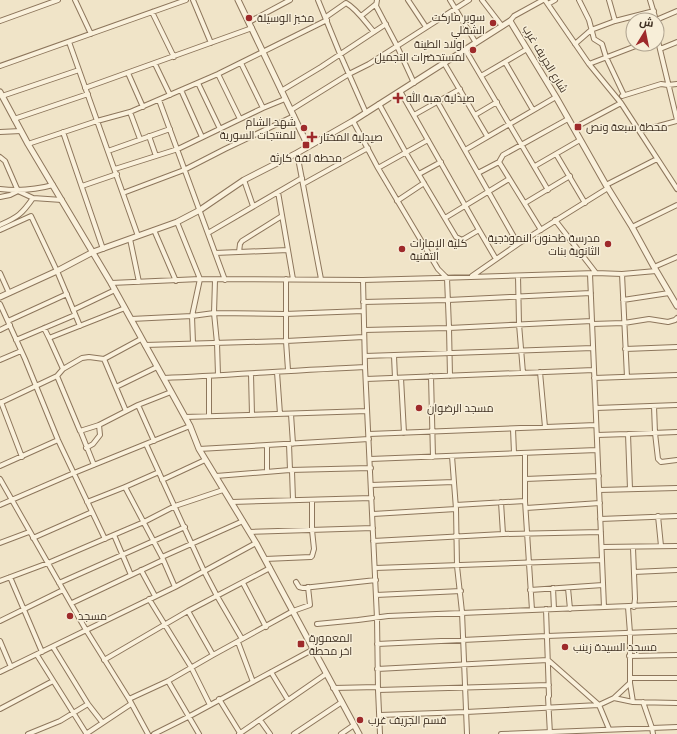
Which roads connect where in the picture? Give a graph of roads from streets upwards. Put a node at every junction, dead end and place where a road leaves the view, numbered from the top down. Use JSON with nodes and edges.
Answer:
{"nodes":[{"id":1,"x":58,"y":0,"type":"edge"},
{"id":2,"x":75,"y":0,"type":"edge"},
{"id":3,"x":186,"y":0,"type":"edge"},
{"id":4,"x":193,"y":0,"type":"edge"},
{"id":5,"x":238,"y":0,"type":"edge"},
{"id":6,"x":290,"y":0,"type":"edge"},
{"id":7,"x":318,"y":0,"type":"edge"},
{"id":8,"x":408,"y":0,"type":"edge"},
{"id":9,"x":450,"y":0,"type":"edge"},
{"id":10,"x":469,"y":0,"type":"edge"},
{"id":11,"x":482,"y":0,"type":"edge"},
{"id":12,"x":555,"y":0,"type":"edge"},
{"id":13,"x":579,"y":0,"type":"edge"},
{"id":14,"x":609,"y":0,"type":"edge"},
{"id":15,"x":650,"y":0,"type":"edge"},
{"id":16,"x":545,"y":1,"type":"edge"},
{"id":17,"x":174,"y":2,"type":"edge"},
{"id":18,"x":376,"y":2,"type":"edge"},
{"id":19,"x":455,"y":8,"type":"junction"},
{"id":20,"x":654,"y":11,"type":"joint"},
{"id":21,"x":677,"y":11,"type":"edge"},
{"id":22,"x":152,"y":12,"type":"junction"},
{"id":23,"x":361,"y":16,"type":"junction"},
{"id":24,"x":665,"y":16,"type":"edge"},
{"id":25,"x":326,"y":18,"type":"junction"},
{"id":26,"x":0,"y":21,"type":"edge"},
{"id":27,"x":510,"y":21,"type":"junction"},
{"id":28,"x":615,"y":21,"type":"junction"},
{"id":29,"x":249,"y":22,"type":"junction"},
{"id":30,"x":386,"y":24,"type":"junction"},
{"id":31,"x":502,"y":26,"type":"junction"},
{"id":32,"x":426,"y":27,"type":"junction"},
{"id":33,"x":252,"y":28,"type":"junction"},
{"id":34,"x":591,"y":30,"type":"junction"},
{"id":35,"x":374,"y":32,"type":"junction"},
{"id":36,"x":91,"y":34,"type":"junction"},
{"id":37,"x":69,"y":42,"type":"junction"},
{"id":38,"x":677,"y":42,"type":"edge"},
{"id":39,"x":212,"y":43,"type":"junction"},
{"id":40,"x":476,"y":43,"type":"junction"},
{"id":41,"x":575,"y":44,"type":"junction"},
{"id":42,"x":397,"y":46,"type":"junction"},
{"id":43,"x":665,"y":47,"type":"edge"},
{"id":44,"x":465,"y":49,"type":"junction"},
{"id":45,"x":527,"y":49,"type":"junction"},
{"id":46,"x":625,"y":50,"type":"edge"},
{"id":47,"x":263,"y":52,"type":"junction"},
{"id":48,"x":661,"y":52,"type":"edge"},
{"id":49,"x":340,"y":54,"type":"junction"},
{"id":50,"x":174,"y":57,"type":"junction"},
{"id":51,"x":606,"y":57,"type":"junction"},
{"id":52,"x":505,"y":62,"type":"junction"},
{"id":53,"x":241,"y":63,"type":"junction"},
{"id":54,"x":444,"y":63,"type":"junction"},
{"id":55,"x":155,"y":64,"type":"junction"},
{"id":56,"x":589,"y":64,"type":"junction"},
{"id":57,"x":0,"y":66,"type":"edge"},
{"id":58,"x":79,"y":70,"type":"junction"},
{"id":59,"x":128,"y":74,"type":"junction"},
{"id":60,"x":218,"y":74,"type":"junction"},
{"id":61,"x":349,"y":74,"type":"junction"},
{"id":62,"x":481,"y":76,"type":"junction"},
{"id":63,"x":198,"y":83,"type":"junction"},
{"id":64,"x":414,"y":83,"type":"junction"},
{"id":65,"x":677,"y":84,"type":"edge"},
{"id":66,"x":668,"y":85,"type":"junction"},
{"id":67,"x":86,"y":88,"type":"junction"},
{"id":68,"x":460,"y":88,"type":"junction"},
{"id":69,"x":180,"y":90,"type":"junction"},
{"id":70,"x":281,"y":91,"type":"junction"},
{"id":71,"x":400,"y":91,"type":"junction"},
{"id":72,"x":1,"y":94,"type":"edge"},
{"id":73,"x":88,"y":94,"type":"junction"},
{"id":74,"x":170,"y":95,"type":"junction"},
{"id":75,"x":624,"y":95,"type":"junction"},
{"id":76,"x":556,"y":97,"type":"junction"},
{"id":77,"x":617,"y":98,"type":"junction"},
{"id":78,"x":285,"y":99,"type":"junction"},
{"id":79,"x":159,"y":100,"type":"junction"},
{"id":80,"x":437,"y":101,"type":"junction"},
{"id":81,"x":497,"y":102,"type":"junction"},
{"id":82,"x":621,"y":103,"type":"junction"},
{"id":83,"x":379,"y":104,"type":"junction"},
{"id":84,"x":143,"y":107,"type":"junction"},
{"id":85,"x":263,"y":108,"type":"junction"},
{"id":86,"x":291,"y":110,"type":"junction"},
{"id":87,"x":533,"y":110,"type":"junction"},
{"id":88,"x":130,"y":112,"type":"junction"},
{"id":89,"x":366,"y":112,"type":"junction"},
{"id":90,"x":475,"y":114,"type":"junction"},
{"id":91,"x":414,"y":115,"type":"junction"},
{"id":92,"x":294,"y":116,"type":"junction"},
{"id":93,"x":14,"y":119,"type":"junction"},
{"id":94,"x":240,"y":119,"type":"junction"},
{"id":95,"x":568,"y":119,"type":"junction"},
{"id":96,"x":97,"y":121,"type":"junction"},
{"id":97,"x":354,"y":121,"type":"junction"},
{"id":98,"x":677,"y":121,"type":"edge"},
{"id":99,"x":509,"y":124,"type":"junction"},
{"id":100,"x":574,"y":128,"type":"junction"},
{"id":101,"x":170,"y":129,"type":"junction"},
{"id":102,"x":220,"y":129,"type":"junction"},
{"id":103,"x":21,"y":131,"type":"junction"},
{"id":104,"x":640,"y":131,"type":"junction"},
{"id":105,"x":0,"y":132,"type":"edge"},
{"id":106,"x":63,"y":132,"type":"junction"},
{"id":107,"x":149,"y":136,"type":"junction"},
{"id":108,"x":487,"y":136,"type":"junction"},
{"id":109,"x":202,"y":137,"type":"junction"},
{"id":110,"x":140,"y":139,"type":"junction"},
{"id":111,"x":428,"y":140,"type":"junction"},
{"id":112,"x":580,"y":140,"type":"junction"},
{"id":113,"x":28,"y":144,"type":"junction"},
{"id":114,"x":522,"y":145,"type":"junction"},
{"id":115,"x":308,"y":146,"type":"junction"},
{"id":116,"x":368,"y":148,"type":"junction"},
{"id":117,"x":178,"y":149,"type":"junction"},
{"id":118,"x":465,"y":150,"type":"junction"},
{"id":119,"x":108,"y":151,"type":"junction"},
{"id":120,"x":297,"y":153,"type":"junction"},
{"id":121,"x":406,"y":153,"type":"junction"},
{"id":122,"x":556,"y":154,"type":"junction"},
{"id":123,"x":0,"y":156,"type":"edge"},
{"id":124,"x":156,"y":156,"type":"junction"},
{"id":125,"x":657,"y":159,"type":"junction"},
{"id":126,"x":441,"y":162,"type":"junction"},
{"id":127,"x":499,"y":162,"type":"junction"},
{"id":128,"x":535,"y":166,"type":"junction"},
{"id":129,"x":378,"y":168,"type":"junction"},
{"id":130,"x":184,"y":170,"type":"junction"},
{"id":131,"x":116,"y":172,"type":"junction"},
{"id":132,"x":478,"y":173,"type":"junction"},
{"id":133,"x":419,"y":174,"type":"junction"},
{"id":134,"x":570,"y":176,"type":"junction"},
{"id":135,"x":302,"y":178,"type":"junction"},
{"id":136,"x":509,"y":179,"type":"junction"},
{"id":137,"x":244,"y":180,"type":"junction"},
{"id":138,"x":424,"y":183,"type":"junction"},
{"id":139,"x":303,"y":184,"type":"junction"},
{"id":140,"x":53,"y":185,"type":"junction"},
{"id":141,"x":82,"y":186,"type":"junction"},
{"id":142,"x":676,"y":186,"type":"edge"},
{"id":143,"x":607,"y":187,"type":"junction"},
{"id":144,"x":0,"y":189,"type":"edge"},
{"id":145,"x":548,"y":190,"type":"junction"},
{"id":146,"x":18,"y":191,"type":"junction"},
{"id":147,"x":278,"y":192,"type":"junction"},
{"id":148,"x":488,"y":192,"type":"junction"},
{"id":149,"x":123,"y":193,"type":"junction"},
{"id":150,"x":0,"y":197,"type":"edge"},
{"id":151,"x":33,"y":198,"type":"junction"},
{"id":152,"x":62,"y":200,"type":"junction"},
{"id":153,"x":397,"y":201,"type":"junction"},
{"id":154,"x":585,"y":202,"type":"junction"},
{"id":155,"x":525,"y":203,"type":"junction"},
{"id":156,"x":677,"y":205,"type":"edge"},
{"id":157,"x":253,"y":206,"type":"junction"},
{"id":158,"x":465,"y":206,"type":"junction"},
{"id":159,"x":26,"y":208,"type":"junction"},
{"id":160,"x":200,"y":210,"type":"junction"},
{"id":161,"x":31,"y":216,"type":"junction"},
{"id":162,"x":282,"y":216,"type":"junction"},
{"id":163,"x":445,"y":218,"type":"junction"},
{"id":164,"x":555,"y":220,"type":"junction"},
{"id":165,"x":177,"y":222,"type":"junction"},
{"id":166,"x":0,"y":225,"type":"edge"},
{"id":167,"x":632,"y":227,"type":"junction"},
{"id":168,"x":0,"y":230,"type":"edge"},
{"id":169,"x":154,"y":230,"type":"junction"},
{"id":170,"x":478,"y":230,"type":"junction"},
{"id":171,"x":541,"y":230,"type":"junction"},
{"id":172,"x":208,"y":233,"type":"junction"},
{"id":173,"x":138,"y":236,"type":"junction"},
{"id":174,"x":130,"y":239,"type":"junction"},
{"id":175,"x":518,"y":244,"type":"junction"},
{"id":176,"x":104,"y":248,"type":"junction"},
{"id":177,"x":288,"y":250,"type":"junction"},
{"id":178,"x":93,"y":252,"type":"junction"},
{"id":179,"x":239,"y":252,"type":"junction"},
{"id":180,"x":216,"y":253,"type":"junction"},
{"id":181,"x":677,"y":257,"type":"edge"},
{"id":182,"x":496,"y":259,"type":"junction"},
{"id":183,"x":655,"y":269,"type":"junction"},
{"id":184,"x":57,"y":271,"type":"junction"},
{"id":185,"x":0,"y":273,"type":"edge"},
{"id":186,"x":596,"y":273,"type":"junction"},
{"id":187,"x":590,"y":274,"type":"junction"},
{"id":188,"x":622,"y":274,"type":"junction"},
{"id":189,"x":518,"y":276,"type":"junction"},
{"id":190,"x":472,"y":277,"type":"junction"},
{"id":191,"x":321,"y":278,"type":"junction"},
{"id":192,"x":447,"y":278,"type":"junction"},
{"id":193,"x":200,"y":279,"type":"junction"},
{"id":194,"x":286,"y":279,"type":"junction"},
{"id":195,"x":293,"y":279,"type":"junction"},
{"id":196,"x":215,"y":280,"type":"junction"},
{"id":197,"x":225,"y":280,"type":"junction"},
{"id":198,"x":363,"y":280,"type":"junction"},
{"id":199,"x":176,"y":281,"type":"junction"},
{"id":200,"x":139,"y":282,"type":"junction"},
{"id":201,"x":111,"y":283,"type":"junction"},
{"id":202,"x":115,"y":290,"type":"junction"},
{"id":203,"x":9,"y":293,"type":"junction"},
{"id":204,"x":591,"y":293,"type":"junction"},
{"id":205,"x":669,"y":293,"type":"junction"},
{"id":206,"x":67,"y":294,"type":"junction"},
{"id":207,"x":518,"y":296,"type":"junction"},
{"id":208,"x":0,"y":297,"type":"edge"},
{"id":209,"x":448,"y":300,"type":"junction"},
{"id":210,"x":623,"y":300,"type":"junction"},
{"id":211,"x":363,"y":302,"type":"junction"},
{"id":212,"x":0,"y":304,"type":"edge"},
{"id":213,"x":676,"y":304,"type":"edge"},
{"id":214,"x":125,"y":308,"type":"junction"},
{"id":215,"x":73,"y":310,"type":"junction"},
{"id":216,"x":363,"y":311,"type":"junction"},
{"id":217,"x":214,"y":313,"type":"junction"},
{"id":218,"x":75,"y":314,"type":"junction"},
{"id":219,"x":285,"y":314,"type":"junction"},
{"id":220,"x":192,"y":316,"type":"junction"},
{"id":221,"x":677,"y":318,"type":"edge"},
{"id":222,"x":131,"y":319,"type":"junction"},
{"id":223,"x":592,"y":322,"type":"junction"},
{"id":224,"x":9,"y":323,"type":"junction"},
{"id":225,"x":624,"y":323,"type":"junction"},
{"id":226,"x":519,"y":324,"type":"junction"},
{"id":227,"x":80,"y":326,"type":"junction"},
{"id":228,"x":44,"y":328,"type":"junction"},
{"id":229,"x":449,"y":328,"type":"junction"},
{"id":230,"x":0,"y":330,"type":"edge"},
{"id":231,"x":364,"y":330,"type":"junction"},
{"id":232,"x":364,"y":337,"type":"junction"},
{"id":233,"x":48,"y":338,"type":"junction"},
{"id":234,"x":141,"y":338,"type":"junction"},
{"id":235,"x":16,"y":340,"type":"junction"},
{"id":236,"x":286,"y":341,"type":"junction"},
{"id":237,"x":193,"y":343,"type":"junction"},
{"id":238,"x":217,"y":343,"type":"junction"},
{"id":239,"x":145,"y":345,"type":"junction"},
{"id":240,"x":677,"y":347,"type":"edge"},
{"id":241,"x":593,"y":348,"type":"junction"},
{"id":242,"x":625,"y":349,"type":"junction"},
{"id":243,"x":21,"y":351,"type":"junction"},
{"id":244,"x":521,"y":352,"type":"junction"},
{"id":245,"x":449,"y":354,"type":"junction"},
{"id":246,"x":365,"y":356,"type":"junction"},
{"id":247,"x":394,"y":356,"type":"junction"},
{"id":248,"x":104,"y":359,"type":"junction"},
{"id":249,"x":0,"y":360,"type":"edge"},
{"id":250,"x":157,"y":367,"type":"junction"},
{"id":251,"x":365,"y":368,"type":"junction"},
{"id":252,"x":63,"y":369,"type":"junction"},
{"id":253,"x":288,"y":370,"type":"junction"},
{"id":254,"x":594,"y":370,"type":"junction"},
{"id":255,"x":277,"y":372,"type":"junction"},
{"id":256,"x":540,"y":372,"type":"junction"},
{"id":257,"x":523,"y":373,"type":"junction"},
{"id":258,"x":251,"y":374,"type":"junction"},
{"id":259,"x":218,"y":375,"type":"junction"},
{"id":260,"x":677,"y":375,"type":"edge"},
{"id":261,"x":57,"y":376,"type":"junction"},
{"id":262,"x":209,"y":376,"type":"junction"},
{"id":263,"x":431,"y":376,"type":"junction"},
{"id":264,"x":450,"y":376,"type":"junction"},
{"id":265,"x":627,"y":377,"type":"junction"},
{"id":266,"x":164,"y":378,"type":"junction"},
{"id":267,"x":395,"y":378,"type":"junction"},
{"id":268,"x":401,"y":378,"type":"junction"},
{"id":269,"x":594,"y":378,"type":"junction"},
{"id":270,"x":366,"y":379,"type":"junction"},
{"id":271,"x":36,"y":386,"type":"junction"},
{"id":272,"x":116,"y":387,"type":"junction"},
{"id":273,"x":171,"y":392,"type":"junction"},
{"id":274,"x":0,"y":402,"type":"edge"},
{"id":275,"x":138,"y":405,"type":"junction"},
{"id":276,"x":677,"y":405,"type":"edge"},
{"id":277,"x":654,"y":406,"type":"junction"},
{"id":278,"x":596,"y":408,"type":"junction"},
{"id":279,"x":126,"y":411,"type":"junction"},
{"id":280,"x":367,"y":411,"type":"junction"},
{"id":281,"x":280,"y":414,"type":"junction"},
{"id":282,"x":291,"y":414,"type":"junction"},
{"id":283,"x":252,"y":415,"type":"junction"},
{"id":284,"x":209,"y":416,"type":"junction"},
{"id":285,"x":186,"y":417,"type":"junction"},
{"id":286,"x":99,"y":425,"type":"junction"},
{"id":287,"x":190,"y":426,"type":"junction"},
{"id":288,"x":596,"y":426,"type":"junction"},
{"id":289,"x":546,"y":428,"type":"junction"},
{"id":290,"x":513,"y":429,"type":"junction"},
{"id":291,"x":80,"y":431,"type":"junction"},
{"id":292,"x":432,"y":432,"type":"junction"},
{"id":293,"x":677,"y":432,"type":"edge"},
{"id":294,"x":404,"y":433,"type":"junction"},
{"id":295,"x":655,"y":433,"type":"junction"},
{"id":296,"x":368,"y":434,"type":"junction"},
{"id":297,"x":628,"y":434,"type":"junction"},
{"id":298,"x":597,"y":435,"type":"junction"},
{"id":299,"x":58,"y":440,"type":"junction"},
{"id":300,"x":369,"y":440,"type":"junction"},
{"id":301,"x":154,"y":441,"type":"junction"},
{"id":302,"x":146,"y":444,"type":"junction"},
{"id":303,"x":291,"y":444,"type":"junction"},
{"id":304,"x":267,"y":445,"type":"junction"},
{"id":305,"x":86,"y":448,"type":"junction"},
{"id":306,"x":199,"y":449,"type":"junction"},
{"id":307,"x":598,"y":450,"type":"junction"},
{"id":308,"x":514,"y":453,"type":"junction"},
{"id":309,"x":525,"y":453,"type":"junction"},
{"id":310,"x":433,"y":456,"type":"junction"},
{"id":311,"x":452,"y":456,"type":"junction"},
{"id":312,"x":22,"y":457,"type":"junction"},
{"id":313,"x":370,"y":458,"type":"junction"},
{"id":314,"x":205,"y":460,"type":"junction"},
{"id":315,"x":677,"y":460,"type":"edge"},
{"id":316,"x":94,"y":465,"type":"junction"},
{"id":317,"x":0,"y":466,"type":"edge"},
{"id":318,"x":371,"y":468,"type":"junction"},
{"id":319,"x":291,"y":471,"type":"junction"},
{"id":320,"x":159,"y":472,"type":"junction"},
{"id":321,"x":267,"y":472,"type":"junction"},
{"id":322,"x":74,"y":473,"type":"junction"},
{"id":323,"x":216,"y":476,"type":"junction"},
{"id":324,"x":599,"y":476,"type":"junction"},
{"id":325,"x":0,"y":479,"type":"edge"},
{"id":326,"x":525,"y":479,"type":"junction"},
{"id":327,"x":162,"y":480,"type":"junction"},
{"id":328,"x":454,"y":482,"type":"junction"},
{"id":329,"x":371,"y":485,"type":"junction"},
{"id":330,"x":125,"y":487,"type":"junction"},
{"id":331,"x":677,"y":488,"type":"edge"},
{"id":332,"x":630,"y":489,"type":"junction"},
{"id":333,"x":223,"y":490,"type":"junction"},
{"id":334,"x":599,"y":490,"type":"junction"},
{"id":335,"x":372,"y":498,"type":"junction"},
{"id":336,"x":293,"y":500,"type":"junction"},
{"id":337,"x":312,"y":500,"type":"junction"},
{"id":338,"x":13,"y":501,"type":"junction"},
{"id":339,"x":525,"y":501,"type":"junction"},
{"id":340,"x":87,"y":502,"type":"junction"},
{"id":341,"x":232,"y":502,"type":"junction"},
{"id":342,"x":501,"y":502,"type":"junction"},
{"id":343,"x":600,"y":503,"type":"junction"},
{"id":344,"x":0,"y":505,"type":"edge"},
{"id":345,"x":175,"y":506,"type":"junction"},
{"id":346,"x":456,"y":507,"type":"junction"},
{"id":347,"x":526,"y":508,"type":"junction"},
{"id":348,"x":92,"y":512,"type":"junction"},
{"id":349,"x":373,"y":514,"type":"junction"},
{"id":350,"x":658,"y":516,"type":"junction"},
{"id":351,"x":677,"y":516,"type":"edge"},
{"id":352,"x":600,"y":520,"type":"junction"},
{"id":353,"x":243,"y":521,"type":"junction"},
{"id":354,"x":144,"y":522,"type":"junction"},
{"id":355,"x":185,"y":527,"type":"junction"},
{"id":356,"x":373,"y":528,"type":"junction"},
{"id":357,"x":312,"y":530,"type":"junction"},
{"id":358,"x":29,"y":532,"type":"junction"},
{"id":359,"x":250,"y":532,"type":"junction"},
{"id":360,"x":601,"y":532,"type":"junction"},
{"id":361,"x":527,"y":533,"type":"junction"},
{"id":362,"x":503,"y":534,"type":"junction"},
{"id":363,"x":114,"y":535,"type":"junction"},
{"id":364,"x":457,"y":537,"type":"junction"},
{"id":365,"x":33,"y":538,"type":"junction"},
{"id":366,"x":105,"y":539,"type":"junction"},
{"id":367,"x":153,"y":541,"type":"junction"},
{"id":368,"x":373,"y":541,"type":"junction"},
{"id":369,"x":0,"y":543,"type":"edge"},
{"id":370,"x":192,"y":543,"type":"junction"},
{"id":371,"x":256,"y":543,"type":"junction"},
{"id":372,"x":661,"y":546,"type":"junction"},
{"id":373,"x":677,"y":546,"type":"edge"},
{"id":374,"x":602,"y":547,"type":"junction"},
{"id":375,"x":633,"y":548,"type":"junction"},
{"id":376,"x":123,"y":555,"type":"junction"},
{"id":377,"x":163,"y":558,"type":"junction"},
{"id":378,"x":265,"y":559,"type":"junction"},
{"id":379,"x":602,"y":560,"type":"junction"},
{"id":380,"x":530,"y":562,"type":"junction"},
{"id":381,"x":48,"y":563,"type":"junction"},
{"id":382,"x":457,"y":566,"type":"junction"},
{"id":383,"x":270,"y":568,"type":"junction"},
{"id":384,"x":375,"y":568,"type":"junction"},
{"id":385,"x":141,"y":570,"type":"junction"},
{"id":386,"x":677,"y":570,"type":"edge"},
{"id":387,"x":204,"y":571,"type":"junction"},
{"id":388,"x":634,"y":572,"type":"junction"},
{"id":389,"x":131,"y":575,"type":"junction"},
{"id":390,"x":10,"y":577,"type":"junction"},
{"id":391,"x":376,"y":580,"type":"junction"},
{"id":392,"x":0,"y":581,"type":"edge"},
{"id":393,"x":296,"y":582,"type":"dead end"},
{"id":394,"x":60,"y":583,"type":"junction"},
{"id":395,"x":243,"y":583,"type":"junction"},
{"id":396,"x":603,"y":585,"type":"junction"},
{"id":397,"x":175,"y":587,"type":"junction"},
{"id":398,"x":308,"y":587,"type":"junction"},
{"id":399,"x":553,"y":588,"type":"junction"},
{"id":400,"x":568,"y":588,"type":"junction"},
{"id":401,"x":63,"y":590,"type":"junction"},
{"id":402,"x":530,"y":590,"type":"junction"},
{"id":403,"x":460,"y":591,"type":"junction"},
{"id":404,"x":155,"y":596,"type":"junction"},
{"id":405,"x":217,"y":596,"type":"junction"},
{"id":406,"x":376,"y":596,"type":"junction"},
{"id":407,"x":149,"y":599,"type":"junction"},
{"id":408,"x":72,"y":603,"type":"junction"},
{"id":409,"x":677,"y":604,"type":"edge"},
{"id":410,"x":634,"y":606,"type":"junction"},
{"id":411,"x":604,"y":607,"type":"junction"},
{"id":412,"x":628,"y":607,"type":"junction"},
{"id":413,"x":24,"y":609,"type":"junction"},
{"id":414,"x":546,"y":609,"type":"junction"},
{"id":415,"x":554,"y":609,"type":"junction"},
{"id":416,"x":570,"y":609,"type":"junction"},
{"id":417,"x":532,"y":610,"type":"junction"},
{"id":418,"x":188,"y":611,"type":"junction"},
{"id":419,"x":293,"y":611,"type":"junction"},
{"id":420,"x":462,"y":612,"type":"junction"},
{"id":421,"x":377,"y":618,"type":"junction"},
{"id":422,"x":0,"y":621,"type":"edge"},
{"id":423,"x":164,"y":624,"type":"junction"},
{"id":424,"x":318,"y":624,"type":"dead end"},
{"id":425,"x":266,"y":626,"type":"junction"},
{"id":426,"x":86,"y":630,"type":"junction"},
{"id":427,"x":677,"y":631,"type":"edge"},
{"id":428,"x":630,"y":633,"type":"junction"},
{"id":429,"x":547,"y":636,"type":"junction"},
{"id":430,"x":240,"y":640,"type":"junction"},
{"id":431,"x":463,"y":640,"type":"junction"},
{"id":432,"x":0,"y":641,"type":"edge"},
{"id":433,"x":377,"y":644,"type":"junction"},
{"id":434,"x":53,"y":647,"type":"junction"},
{"id":435,"x":312,"y":650,"type":"junction"},
{"id":436,"x":42,"y":652,"type":"junction"},
{"id":437,"x":37,"y":655,"type":"junction"},
{"id":438,"x":212,"y":655,"type":"junction"},
{"id":439,"x":677,"y":655,"type":"edge"},
{"id":440,"x":629,"y":656,"type":"junction"},
{"id":441,"x":104,"y":660,"type":"junction"},
{"id":442,"x":548,"y":660,"type":"junction"},
{"id":443,"x":464,"y":664,"type":"junction"},
{"id":444,"x":11,"y":667,"type":"junction"},
{"id":445,"x":191,"y":667,"type":"junction"},
{"id":446,"x":378,"y":669,"type":"junction"},
{"id":447,"x":0,"y":672,"type":"edge"},
{"id":448,"x":271,"y":672,"type":"junction"},
{"id":449,"x":326,"y":674,"type":"junction"},
{"id":450,"x":677,"y":678,"type":"edge"},
{"id":451,"x":53,"y":681,"type":"junction"},
{"id":452,"x":168,"y":681,"type":"junction"},
{"id":453,"x":630,"y":681,"type":"junction"},
{"id":454,"x":253,"y":682,"type":"junction"},
{"id":455,"x":549,"y":685,"type":"junction"},
{"id":456,"x":465,"y":687,"type":"junction"},
{"id":457,"x":334,"y":688,"type":"junction"},
{"id":458,"x":378,"y":689,"type":"junction"},
{"id":459,"x":614,"y":698,"type":"junction"},
{"id":460,"x":219,"y":700,"type":"junction"},
{"id":461,"x":288,"y":700,"type":"junction"},
{"id":462,"x":130,"y":702,"type":"junction"},
{"id":463,"x":342,"y":702,"type":"junction"},
{"id":464,"x":633,"y":702,"type":"junction"},
{"id":465,"x":643,"y":702,"type":"junction"},
{"id":466,"x":677,"y":703,"type":"edge"},
{"id":467,"x":88,"y":704,"type":"junction"},
{"id":468,"x":210,"y":705,"type":"junction"},
{"id":469,"x":599,"y":705,"type":"junction"},
{"id":470,"x":549,"y":707,"type":"junction"},
{"id":471,"x":0,"y":709,"type":"edge"},
{"id":472,"x":74,"y":712,"type":"junction"},
{"id":473,"x":466,"y":712,"type":"junction"},
{"id":474,"x":380,"y":715,"type":"junction"},
{"id":475,"x":188,"y":717,"type":"junction"},
{"id":476,"x":260,"y":720,"type":"junction"},
{"id":477,"x":102,"y":722,"type":"junction"},
{"id":478,"x":354,"y":725,"type":"junction"},
{"id":479,"x":677,"y":727,"type":"edge"},
{"id":480,"x":652,"y":728,"type":"junction"},
{"id":481,"x":609,"y":729,"type":"junction"},
{"id":482,"x":93,"y":732,"type":"edge"},
{"id":483,"x":550,"y":733,"type":"edge"},
{"id":484,"x":28,"y":734,"type":"edge"},
{"id":485,"x":86,"y":734,"type":"edge"},
{"id":486,"x":148,"y":734,"type":"edge"},
{"id":487,"x":154,"y":734,"type":"edge"},
{"id":488,"x":200,"y":734,"type":"edge"},
{"id":489,"x":240,"y":734,"type":"edge"},
{"id":490,"x":270,"y":734,"type":"edge"},
{"id":491,"x":294,"y":734,"type":"edge"},
{"id":492,"x":341,"y":734,"type":"edge"},
{"id":493,"x":359,"y":734,"type":"edge"},
{"id":494,"x":380,"y":734,"type":"edge"},
{"id":495,"x":467,"y":734,"type":"edge"},
{"id":496,"x":501,"y":734,"type":"edge"},
{"id":497,"x":529,"y":734,"type":"edge"},
{"id":498,"x":653,"y":734,"type":"edge"}],
"edges":[{"from":1,"to":26,"type":"street"},
{"from":2,"to":36,"type":"street"},
{"from":3,"to":17,"type":"street"},
{"from":4,"to":39,"type":"street"},
{"from":5,"to":29,"type":"street"},
{"from":6,"to":29,"type":"street"},
{"from":7,"to":25,"type":"street"},
{"from":8,"to":32,"type":"street"},
{"from":9,"to":19,"type":"street"},
{"from":10,"to":19,"type":"street"},
{"from":11,"to":31,"type":"street"},
{"from":12,"to":16,"type":"street"},
{"from":13,"to":34,"type":"street"},
{"from":14,"to":28,"type":"street"},
{"from":15,"to":20,"type":"street"},
{"from":16,"to":27,"type":"street"},
{"from":16,"to":41,"type":"street"},
{"from":17,"to":22,"type":"street"},
{"from":18,"to":23,"type":"street"},
{"from":18,"to":30,"type":"street"},
{"from":19,"to":32,"type":"street"},
{"from":19,"to":40,"type":"street"},
{"from":20,"to":28,"type":"street"},
{"from":21,"to":24,"type":"street"},
{"from":22,"to":36,"type":"street"},
{"from":22,"to":50,"type":"street"},
{"from":23,"to":25,"type":"street"},
{"from":23,"to":35,"type":"street"},
{"from":25,"to":47,"type":"street"},
{"from":25,"to":49,"type":"street"},
{"from":27,"to":31,"type":"street","name":"شارع الجريف غرب"},
{"from":27,"to":45,"type":"street","name":"شارع الجريف غرب"},
{"from":28,"to":34,"type":"street"},
{"from":29,"to":33,"type":"street"},
{"from":30,"to":35,"type":"street"},
{"from":30,"to":42,"type":"street"},
{"from":31,"to":40,"type":"street","name":"شارع الجريف غرب"},
{"from":32,"to":42,"type":"street"},
{"from":33,"to":39,"type":"street"},
{"from":33,"to":47,"type":"street"},
{"from":34,"to":41,"type":"street"},
{"from":34,"to":51,"type":"street"},
{"from":35,"to":49,"type":"street"},
{"from":36,"to":37,"type":"street"},
{"from":37,"to":57,"type":"street"},
{"from":37,"to":58,"type":"street"},
{"from":38,"to":43,"type":"street"},
{"from":39,"to":50,"type":"street"},
{"from":40,"to":44,"type":"street","name":"شارع الجريف غرب"},
{"from":41,"to":56,"type":"street"},
{"from":42,"to":61,"type":"street"},
{"from":42,"to":64,"type":"street"},
{"from":44,"to":54,"type":"street","name":"شارع الجريف غرب"},
{"from":44,"to":62,"type":"street"},
{"from":45,"to":52,"type":"street"},
{"from":45,"to":76,"type":"street","name":"شارع الجريف غرب"},
{"from":46,"to":51,"type":"street"},
{"from":47,"to":53,"type":"street"},
{"from":47,"to":70,"type":"street"},
{"from":48,"to":66,"type":"street"},
{"from":49,"to":61,"type":"street"},
{"from":49,"to":70,"type":"street"},
{"from":50,"to":55,"type":"street"},
{"from":51,"to":56,"type":"street"},
{"from":51,"to":75,"type":"street"},
{"from":52,"to":62,"type":"street"},
{"from":52,"to":87,"type":"street"},
{"from":53,"to":60,"type":"street"},
{"from":53,"to":85,"type":"street"},
{"from":54,"to":64,"type":"street","name":"شارع الجريف غرب"},
{"from":54,"to":68,"type":"street"},
{"from":55,"to":59,"type":"street"},
{"from":55,"to":74,"type":"street"},
{"from":56,"to":77,"type":"street"},
{"from":58,"to":67,"type":"street"},
{"from":58,"to":72,"type":"street"},
{"from":59,"to":67,"type":"street"},
{"from":59,"to":84,"type":"street"},
{"from":60,"to":63,"type":"street"},
{"from":60,"to":94,"type":"street"},
{"from":61,"to":86,"type":"street"},
{"from":61,"to":89,"type":"street"},
{"from":62,"to":81,"type":"street"},
{"from":63,"to":69,"type":"street"},
{"from":63,"to":102,"type":"street"},
{"from":64,"to":71,"type":"street","name":"شارع الجريف غرب"},
{"from":65,"to":66,"type":"street"},
{"from":66,"to":75,"type":"street"},
{"from":66,"to":98,"type":"street"},
{"from":67,"to":73,"type":"street"},
{"from":68,"to":80,"type":"street"},
{"from":68,"to":90,"type":"street"},
{"from":69,"to":74,"type":"street"},
{"from":69,"to":109,"type":"street"},
{"from":70,"to":78,"type":"street"},
{"from":71,"to":83,"type":"street","name":"شارع الجريف غرب"},
{"from":71,"to":91,"type":"street"},
{"from":72,"to":93,"type":"street"},
{"from":73,"to":93,"type":"street"},
{"from":73,"to":96,"type":"street"},
{"from":74,"to":79,"type":"street"},
{"from":75,"to":77,"type":"street"},
{"from":76,"to":87,"type":"street"},
{"from":76,"to":95,"type":"street","name":"شارع الجريف غرب"},
{"from":77,"to":82,"type":"street"},
{"from":78,"to":85,"type":"street"},
{"from":78,"to":86,"type":"street"},
{"from":79,"to":84,"type":"street"},
{"from":79,"to":101,"type":"street"},
{"from":80,"to":91,"type":"street"},
{"from":80,"to":118,"type":"street"},
{"from":81,"to":90,"type":"street"},
{"from":81,"to":99,"type":"street"},
{"from":82,"to":100,"type":"street"},
{"from":82,"to":104,"type":"street"},
{"from":83,"to":89,"type":"street","name":"شارع الجريف غرب"},
{"from":83,"to":121,"type":"street"},
{"from":84,"to":88,"type":"street"},
{"from":85,"to":94,"type":"street"},
{"from":86,"to":92,"type":"street"},
{"from":87,"to":99,"type":"street"},
{"from":88,"to":96,"type":"street"},
{"from":88,"to":110,"type":"street"},
{"from":89,"to":97,"type":"street","name":"شارع الجريف غرب"},
{"from":90,"to":108,"type":"street"},
{"from":91,"to":111,"type":"street"},
{"from":92,"to":115,"type":"street"},
{"from":92,"to":130,"type":"street"},
{"from":93,"to":103,"type":"street"},
{"from":94,"to":102,"type":"street"},
{"from":95,"to":100,"type":"street","name":"شارع الجريف غرب"},
{"from":95,"to":114,"type":"street"},
{"from":96,"to":106,"type":"street"},
{"from":96,"to":119,"type":"street"},
{"from":97,"to":115,"type":"street","name":"شارع الجريف غرب"},
{"from":97,"to":116,"type":"street"},
{"from":98,"to":104,"type":"street"},
{"from":99,"to":108,"type":"street"},
{"from":99,"to":114,"type":"street"},
{"from":100,"to":112,"type":"street","name":"شارع الجريف غرب"},
{"from":101,"to":107,"type":"street"},
{"from":101,"to":117,"type":"street"},
{"from":102,"to":109,"type":"street"},
{"from":103,"to":105,"type":"street"},
{"from":103,"to":113,"type":"street"},
{"from":104,"to":125,"type":"street"},
{"from":106,"to":113,"type":"street"},
{"from":106,"to":141,"type":"street"},
{"from":107,"to":110,"type":"street"},
{"from":107,"to":124,"type":"street"},
{"from":108,"to":118,"type":"street"},
{"from":109,"to":117,"type":"street"},
{"from":110,"to":119,"type":"street"},
{"from":111,"to":121,"type":"street"},
{"from":111,"to":126,"type":"street"},
{"from":112,"to":122,"type":"street"},
{"from":112,"to":143,"type":"street","name":"شارع الجريف غرب"},
{"from":113,"to":140,"type":"street"},
{"from":114,"to":127,"type":"street"},
{"from":114,"to":128,"type":"street"},
{"from":115,"to":120,"type":"street","name":"شارع الجريف غرب"},
{"from":116,"to":129,"type":"street"},
{"from":116,"to":139,"type":"street"},
{"from":117,"to":124,"type":"street"},
{"from":117,"to":130,"type":"street"},
{"from":118,"to":132,"type":"street"},
{"from":119,"to":131,"type":"street"},
{"from":120,"to":135,"type":"street"},
{"from":120,"to":137,"type":"street","name":"شارع الجريف غرب"},
{"from":121,"to":129,"type":"street"},
{"from":121,"to":133,"type":"street"},
{"from":122,"to":128,"type":"street"},
{"from":122,"to":134,"type":"street"},
{"from":123,"to":146,"type":"street"},
{"from":124,"to":131,"type":"street"},
{"from":125,"to":142,"type":"street"},
{"from":125,"to":143,"type":"street"},
{"from":126,"to":133,"type":"street"},
{"from":126,"to":158,"type":"street"},
{"from":127,"to":132,"type":"street"},
{"from":127,"to":136,"type":"street"},
{"from":128,"to":145,"type":"street"},
{"from":129,"to":153,"type":"street"},
{"from":130,"to":149,"type":"street"},
{"from":130,"to":160,"type":"street"},
{"from":131,"to":141,"type":"street"},
{"from":131,"to":149,"type":"street"},
{"from":132,"to":148,"type":"street"},
{"from":133,"to":138,"type":"street"},
{"from":134,"to":145,"type":"street"},
{"from":134,"to":154,"type":"street"},
{"from":135,"to":139,"type":"street"},
{"from":135,"to":147,"type":"street"},
{"from":136,"to":148,"type":"street"},
{"from":136,"to":155,"type":"street"},
{"from":137,"to":157,"type":"street"},
{"from":137,"to":160,"type":"street","name":"شارع الجريف غرب"},
{"from":138,"to":153,"type":"street"},
{"from":138,"to":163,"type":"street"},
{"from":139,"to":191,"type":"street"},
{"from":140,"to":146,"type":"street"},
{"from":140,"to":152,"type":"street"},
{"from":141,"to":176,"type":"street"},
{"from":143,"to":154,"type":"street"},
{"from":143,"to":167,"type":"street","name":"شارع الجريف غرب"},
{"from":144,"to":146,"type":"street"},
{"from":145,"to":155,"type":"street"},
{"from":146,"to":150,"type":"street"},
{"from":146,"to":151,"type":"street"},
{"from":147,"to":157,"type":"street"},
{"from":147,"to":162,"type":"street"},
{"from":148,"to":158,"type":"street"},
{"from":148,"to":175,"type":"street"},
{"from":149,"to":173,"type":"street"},
{"from":151,"to":152,"type":"street"},
{"from":151,"to":159,"type":"street"},
{"from":152,"to":178,"type":"street"},
{"from":153,"to":192,"type":"street"},
{"from":154,"to":164,"type":"street"},
{"from":155,"to":171,"type":"street"},
{"from":156,"to":167,"type":"street"},
{"from":157,"to":172,"type":"street"},
{"from":158,"to":163,"type":"street"},
{"from":158,"to":170,"type":"street"},
{"from":159,"to":161,"type":"street"},
{"from":159,"to":166,"type":"street"},
{"from":160,"to":165,"type":"street","name":"شارع الجريف غرب"},
{"from":160,"to":172,"type":"street"},
{"from":161,"to":168,"type":"street"},
{"from":161,"to":184,"type":"street"},
{"from":162,"to":177,"type":"street"},
{"from":162,"to":179,"type":"street"},
{"from":163,"to":170,"type":"street"},
{"from":164,"to":171,"type":"street"},
{"from":164,"to":186,"type":"street"},
{"from":165,"to":169,"type":"street","name":"شارع الجريف غرب"},
{"from":165,"to":193,"type":"street"},
{"from":167,"to":183,"type":"street","name":"شارع الجريف غرب"},
{"from":169,"to":173,"type":"street","name":"شارع الجريف غرب"},
{"from":169,"to":199,"type":"street"},
{"from":170,"to":182,"type":"street"},
{"from":171,"to":175,"type":"street"},
{"from":172,"to":180,"type":"street"},
{"from":173,"to":174,"type":"street","name":"شارع الجريف غرب"},
{"from":174,"to":176,"type":"street","name":"شارع الجريف غرب"},
{"from":174,"to":200,"type":"street"},
{"from":175,"to":182,"type":"street"},
{"from":176,"to":178,"type":"street","name":"شارع الجريف غرب"},
{"from":177,"to":179,"type":"street"},
{"from":177,"to":195,"type":"street"},
{"from":178,"to":184,"type":"street","name":"شارع الجريف غرب"},
{"from":178,"to":201,"type":"street"},
{"from":179,"to":180,"type":"street"},
{"from":180,"to":197,"type":"street"},
{"from":181,"to":183,"type":"street"},
{"from":182,"to":190,"type":"street"},
{"from":183,"to":188,"type":"street"},
{"from":183,"to":205,"type":"street","name":"شارع الجريف غرب"},
{"from":184,"to":203,"type":"street","name":"شارع الجريف غرب"},
{"from":184,"to":206,"type":"street"},
{"from":185,"to":203,"type":"street"},
{"from":186,"to":187,"type":"street"},
{"from":186,"to":188,"type":"street"},
{"from":187,"to":189,"type":"street"},
{"from":187,"to":204,"type":"street"},
{"from":188,"to":210,"type":"street"},
{"from":189,"to":190,"type":"street"},
{"from":189,"to":207,"type":"street"},
{"from":190,"to":192,"type":"street"},
{"from":191,"to":195,"type":"street"},
{"from":191,"to":198,"type":"street"},
{"from":192,"to":198,"type":"street"},
{"from":192,"to":209,"type":"street"},
{"from":193,"to":196,"type":"street"},
{"from":193,"to":199,"type":"street"},
{"from":193,"to":220,"type":"street"},
{"from":194,"to":195,"type":"street"},
{"from":194,"to":197,"type":"street"},
{"from":194,"to":219,"type":"street"},
{"from":196,"to":197,"type":"street"},
{"from":196,"to":217,"type":"street"},
{"from":198,"to":211,"type":"street"},
{"from":199,"to":200,"type":"street"},
{"from":200,"to":201,"type":"street"},
{"from":201,"to":202,"type":"street"},
{"from":202,"to":214,"type":"street"},
{"from":202,"to":215,"type":"street"},
{"from":203,"to":208,"type":"street","name":"شارع الجريف غرب"},
{"from":204,"to":207,"type":"street"},
{"from":204,"to":223,"type":"street"},
{"from":205,"to":210,"type":"street"},
{"from":205,"to":213,"type":"street","name":"شارع الجريف غرب"},
{"from":206,"to":215,"type":"street"},
{"from":206,"to":224,"type":"street"},
{"from":207,"to":209,"type":"street"},
{"from":207,"to":226,"type":"street"},
{"from":209,"to":211,"type":"street"},
{"from":209,"to":229,"type":"street"},
{"from":210,"to":225,"type":"street"},
{"from":211,"to":216,"type":"street"},
{"from":212,"to":224,"type":"street"},
{"from":214,"to":222,"type":"street"},
{"from":214,"to":227,"type":"street"},
{"from":215,"to":218,"type":"street"},
{"from":216,"to":219,"type":"street"},
{"from":216,"to":231,"type":"street"},
{"from":217,"to":219,"type":"street"},
{"from":217,"to":220,"type":"street"},
{"from":217,"to":238,"type":"street"},
{"from":218,"to":227,"type":"street"},
{"from":218,"to":228,"type":"street"},
{"from":219,"to":236,"type":"street"},
{"from":220,"to":222,"type":"street"},
{"from":220,"to":237,"type":"street"},
{"from":221,"to":225,"type":"street"},
{"from":222,"to":234,"type":"street"},
{"from":223,"to":225,"type":"street"},
{"from":223,"to":226,"type":"street"},
{"from":223,"to":241,"type":"street"},
{"from":224,"to":230,"type":"street"},
{"from":224,"to":235,"type":"street"},
{"from":225,"to":242,"type":"street"},
{"from":226,"to":229,"type":"street"},
{"from":226,"to":244,"type":"street"},
{"from":227,"to":233,"type":"street"},
{"from":228,"to":233,"type":"street"},
{"from":228,"to":235,"type":"street"},
{"from":229,"to":231,"type":"street"},
{"from":229,"to":245,"type":"street"},
{"from":231,"to":232,"type":"street"},
{"from":232,"to":236,"type":"street"},
{"from":232,"to":246,"type":"street"},
{"from":233,"to":252,"type":"street"},
{"from":234,"to":239,"type":"street"},
{"from":234,"to":248,"type":"street"},
{"from":235,"to":243,"type":"street"},
{"from":236,"to":238,"type":"street"},
{"from":236,"to":253,"type":"street"},
{"from":237,"to":238,"type":"street"},
{"from":237,"to":239,"type":"street"},
{"from":238,"to":259,"type":"street"},
{"from":239,"to":250,"type":"street"},
{"from":240,"to":242,"type":"street"},
{"from":241,"to":244,"type":"street"},
{"from":241,"to":254,"type":"street"},
{"from":242,"to":265,"type":"street"},
{"from":243,"to":249,"type":"street"},
{"from":243,"to":271,"type":"street"},
{"from":244,"to":245,"type":"street"},
{"from":244,"to":257,"type":"street"},
{"from":245,"to":247,"type":"street"},
{"from":245,"to":264,"type":"street"},
{"from":246,"to":247,"type":"street"},
{"from":246,"to":251,"type":"street"},
{"from":247,"to":267,"type":"street"},
{"from":248,"to":252,"type":"street"},
{"from":248,"to":272,"type":"street"},
{"from":250,"to":266,"type":"street"},
{"from":250,"to":272,"type":"street"},
{"from":251,"to":253,"type":"street"},
{"from":251,"to":270,"type":"street"},
{"from":252,"to":261,"type":"street"},
{"from":253,"to":255,"type":"street"},
{"from":254,"to":256,"type":"street"},
{"from":254,"to":269,"type":"street"},
{"from":255,"to":258,"type":"street"},
{"from":255,"to":281,"type":"street"},
{"from":256,"to":257,"type":"street"},
{"from":256,"to":289,"type":"street"},
{"from":257,"to":264,"type":"street"},
{"from":258,"to":259,"type":"street"},
{"from":258,"to":283,"type":"street"},
{"from":259,"to":262,"type":"street"},
{"from":260,"to":265,"type":"street"},
{"from":261,"to":271,"type":"street"},
{"from":261,"to":291,"type":"street"},
{"from":262,"to":266,"type":"street"},
{"from":262,"to":284,"type":"street"},
{"from":263,"to":264,"type":"street"},
{"from":263,"to":268,"type":"street"},
{"from":263,"to":292,"type":"street"},
{"from":265,"to":269,"type":"street"},
{"from":266,"to":273,"type":"street"},
{"from":267,"to":268,"type":"street"},
{"from":267,"to":270,"type":"street"},
{"from":268,"to":294,"type":"street"},
{"from":269,"to":278,"type":"street"},
{"from":270,"to":280,"type":"street"},
{"from":271,"to":274,"type":"street"},
{"from":271,"to":299,"type":"street"},
{"from":272,"to":279,"type":"street"},
{"from":273,"to":275,"type":"street"},
{"from":273,"to":285,"type":"street"},
{"from":274,"to":312,"type":"street"},
{"from":275,"to":279,"type":"street"},
{"from":275,"to":301,"type":"street"},
{"from":276,"to":277,"type":"street"},
{"from":277,"to":278,"type":"street"},
{"from":277,"to":295,"type":"street"},
{"from":278,"to":288,"type":"street"},
{"from":279,"to":286,"type":"street"},
{"from":280,"to":282,"type":"street"},
{"from":280,"to":296,"type":"street"},
{"from":281,"to":282,"type":"street"},
{"from":281,"to":283,"type":"street"},
{"from":282,"to":303,"type":"street"},
{"from":283,"to":284,"type":"street"},
{"from":284,"to":285,"type":"street"},
{"from":285,"to":287,"type":"street"},
{"from":286,"to":291,"type":"street"},
{"from":286,"to":305,"type":"street"},
{"from":287,"to":301,"type":"street"},
{"from":287,"to":306,"type":"street"},
{"from":288,"to":289,"type":"street"},
{"from":288,"to":298,"type":"street"},
{"from":289,"to":290,"type":"street"},
{"from":290,"to":292,"type":"street"},
{"from":290,"to":308,"type":"street"},
{"from":291,"to":305,"type":"street"},
{"from":292,"to":294,"type":"street"},
{"from":292,"to":310,"type":"street"},
{"from":293,"to":295,"type":"street"},
{"from":294,"to":296,"type":"street"},
{"from":295,"to":297,"type":"street"},
{"from":295,"to":315,"type":"street"},
{"from":296,"to":300,"type":"street"},
{"from":297,"to":298,"type":"street"},
{"from":297,"to":332,"type":"street"},
{"from":298,"to":307,"type":"street"},
{"from":299,"to":312,"type":"street"},
{"from":299,"to":322,"type":"street"},
{"from":300,"to":303,"type":"street"},
{"from":300,"to":313,"type":"street"},
{"from":301,"to":302,"type":"street"},
{"from":302,"to":316,"type":"street"},
{"from":302,"to":320,"type":"street"},
{"from":303,"to":304,"type":"street"},
{"from":303,"to":319,"type":"street"},
{"from":304,"to":306,"type":"street"},
{"from":304,"to":321,"type":"street"},
{"from":305,"to":316,"type":"street"},
{"from":306,"to":314,"type":"street"},
{"from":307,"to":309,"type":"street"},
{"from":307,"to":324,"type":"street"},
{"from":308,"to":309,"type":"street"},
{"from":308,"to":311,"type":"street"},
{"from":309,"to":326,"type":"street"},
{"from":310,"to":311,"type":"street"},
{"from":310,"to":313,"type":"street"},
{"from":311,"to":328,"type":"street"},
{"from":312,"to":317,"type":"street"},
{"from":313,"to":318,"type":"street"},
{"from":314,"to":323,"type":"street"},
{"from":314,"to":327,"type":"street"},
{"from":316,"to":322,"type":"street"},
{"from":318,"to":319,"type":"street"},
{"from":318,"to":329,"type":"street"},
{"from":319,"to":321,"type":"street"},
{"from":319,"to":336,"type":"street"},
{"from":320,"to":327,"type":"street"},
{"from":320,"to":330,"type":"street"},
{"from":321,"to":323,"type":"street"},
{"from":322,"to":338,"type":"street"},
{"from":322,"to":340,"type":"street"},
{"from":323,"to":333,"type":"street"},
{"from":324,"to":326,"type":"street"},
{"from":324,"to":334,"type":"street"},
{"from":325,"to":338,"type":"street"},
{"from":326,"to":339,"type":"street"},
{"from":327,"to":345,"type":"street"},
{"from":328,"to":329,"type":"street"},
{"from":328,"to":346,"type":"street"},
{"from":329,"to":335,"type":"street"},
{"from":330,"to":340,"type":"street"},
{"from":330,"to":354,"type":"street"},
{"from":331,"to":332,"type":"street"},
{"from":332,"to":334,"type":"street"},
{"from":333,"to":341,"type":"street"},
{"from":333,"to":345,"type":"street"},
{"from":334,"to":343,"type":"street"},
{"from":335,"to":337,"type":"street"},
{"from":335,"to":349,"type":"street"},
{"from":336,"to":337,"type":"street"},
{"from":336,"to":341,"type":"street"},
{"from":337,"to":357,"type":"street"},
{"from":338,"to":344,"type":"street"},
{"from":338,"to":358,"type":"street"},
{"from":339,"to":342,"type":"street"},
{"from":339,"to":347,"type":"street"},
{"from":340,"to":348,"type":"street"},
{"from":341,"to":353,"type":"street"},
{"from":342,"to":346,"type":"street"},
{"from":342,"to":362,"type":"street"},
{"from":343,"to":347,"type":"street"},
{"from":343,"to":352,"type":"street"},
{"from":345,"to":354,"type":"street"},
{"from":345,"to":355,"type":"street"},
{"from":346,"to":349,"type":"street"},
{"from":346,"to":364,"type":"street"},
{"from":347,"to":361,"type":"street"},
{"from":348,"to":365,"type":"street"},
{"from":348,"to":366,"type":"street"},
{"from":349,"to":356,"type":"street"},
{"from":350,"to":351,"type":"street"},
{"from":350,"to":352,"type":"street"},
{"from":350,"to":372,"type":"street"},
{"from":352,"to":360,"type":"street"},
{"from":353,"to":359,"type":"street"},
{"from":353,"to":370,"type":"street"},
{"from":354,"to":363,"type":"street"},
{"from":354,"to":367,"type":"street"},
{"from":355,"to":367,"type":"street"},
{"from":355,"to":370,"type":"street"},
{"from":356,"to":357,"type":"street"},
{"from":356,"to":368,"type":"street"},
{"from":357,"to":359,"type":"street"},
{"from":357,"to":378,"type":"street"},
{"from":358,"to":365,"type":"street"},
{"from":358,"to":369,"type":"street"},
{"from":359,"to":371,"type":"street"},
{"from":360,"to":361,"type":"street"},
{"from":360,"to":374,"type":"street"},
{"from":361,"to":362,"type":"street"},
{"from":361,"to":380,"type":"street"},
{"from":362,"to":364,"type":"street"},
{"from":363,"to":366,"type":"street"},
{"from":363,"to":376,"type":"street"},
{"from":364,"to":368,"type":"street"},
{"from":364,"to":382,"type":"street"},
{"from":365,"to":381,"type":"street"},
{"from":366,"to":381,"type":"street"},
{"from":367,"to":376,"type":"street"},
{"from":367,"to":377,"type":"street"},
{"from":368,"to":384,"type":"street"},
{"from":370,"to":377,"type":"street"},
{"from":370,"to":387,"type":"street"},
{"from":371,"to":378,"type":"street"},
{"from":371,"to":387,"type":"street"},
{"from":372,"to":373,"type":"street"},
{"from":372,"to":375,"type":"street"},
{"from":374,"to":375,"type":"street"},
{"from":374,"to":379,"type":"street"},
{"from":375,"to":388,"type":"street"},
{"from":376,"to":389,"type":"street"},
{"from":376,"to":394,"type":"street"},
{"from":377,"to":385,"type":"street"},
{"from":377,"to":397,"type":"street"},
{"from":378,"to":383,"type":"street"},
{"from":379,"to":380,"type":"street"},
{"from":379,"to":396,"type":"street"},
{"from":380,"to":382,"type":"street"},
{"from":380,"to":402,"type":"street"},
{"from":381,"to":390,"type":"street"},
{"from":381,"to":394,"type":"street"},
{"from":382,"to":384,"type":"street"},
{"from":382,"to":403,"type":"street"},
{"from":383,"to":395,"type":"street"},
{"from":383,"to":419,"type":"street"},
{"from":384,"to":391,"type":"street"},
{"from":385,"to":389,"type":"street"},
{"from":385,"to":404,"type":"street"},
{"from":386,"to":388,"type":"street"},
{"from":387,"to":397,"type":"street"},
{"from":387,"to":405,"type":"street"},
{"from":388,"to":410,"type":"street"},
{"from":389,"to":408,"type":"street"},
{"from":390,"to":392,"type":"street"},
{"from":390,"to":413,"type":"street"},
{"from":391,"to":398,"type":"street"},
{"from":391,"to":406,"type":"street"},
{"from":393,"to":398,"type":"street"},
{"from":394,"to":401,"type":"street"},
{"from":395,"to":405,"type":"street"},
{"from":395,"to":425,"type":"street"},
{"from":396,"to":400,"type":"street"},
{"from":396,"to":411,"type":"street"},
{"from":397,"to":404,"type":"street"},
{"from":398,"to":419,"type":"street"},
{"from":399,"to":400,"type":"street"},
{"from":399,"to":402,"type":"street"},
{"from":399,"to":415,"type":"street"},
{"from":400,"to":416,"type":"street"},
{"from":401,"to":408,"type":"street"},
{"from":401,"to":413,"type":"street"},
{"from":402,"to":417,"type":"street"},
{"from":403,"to":406,"type":"street"},
{"from":403,"to":420,"type":"street"},
{"from":404,"to":407,"type":"street"},
{"from":405,"to":418,"type":"street"},
{"from":405,"to":430,"type":"street"},
{"from":406,"to":421,"type":"street"},
{"from":407,"to":423,"type":"street"},
{"from":407,"to":426,"type":"street"},
{"from":408,"to":426,"type":"street"},
{"from":409,"to":410,"type":"street"},
{"from":410,"to":412,"type":"street"},
{"from":411,"to":412,"type":"street"},
{"from":411,"to":416,"type":"street"},
{"from":412,"to":428,"type":"street"},
{"from":413,"to":422,"type":"street"},
{"from":413,"to":436,"type":"street"},
{"from":414,"to":415,"type":"street"},
{"from":414,"to":417,"type":"street"},
{"from":414,"to":429,"type":"street"},
{"from":415,"to":416,"type":"street"},
{"from":417,"to":420,"type":"street"},
{"from":418,"to":423,"type":"street"},
{"from":418,"to":438,"type":"street"},
{"from":419,"to":425,"type":"street"},
{"from":419,"to":435,"type":"street"},
{"from":420,"to":421,"type":"street"},
{"from":420,"to":431,"type":"street"},
{"from":421,"to":424,"type":"street"},
{"from":421,"to":433,"type":"street"},
{"from":423,"to":441,"type":"street"},
{"from":423,"to":445,"type":"street"},
{"from":425,"to":430,"type":"street"},
{"from":426,"to":434,"type":"street"},
{"from":426,"to":441,"type":"street"},
{"from":427,"to":428,"type":"street"},
{"from":428,"to":429,"type":"street"},
{"from":428,"to":440,"type":"street"},
{"from":429,"to":431,"type":"street"},
{"from":429,"to":442,"type":"street"},
{"from":430,"to":438,"type":"street"},
{"from":430,"to":454,"type":"street"},
{"from":431,"to":433,"type":"street"},
{"from":431,"to":443,"type":"street"},
{"from":432,"to":444,"type":"street"},
{"from":433,"to":446,"type":"street"},
{"from":434,"to":436,"type":"street"},
{"from":434,"to":467,"type":"street"},
{"from":435,"to":448,"type":"street"},
{"from":435,"to":449,"type":"street"},
{"from":436,"to":437,"type":"street"},
{"from":437,"to":444,"type":"street"},
{"from":437,"to":451,"type":"street"},
{"from":438,"to":445,"type":"street"},
{"from":439,"to":440,"type":"street"},
{"from":440,"to":453,"type":"street"},
{"from":441,"to":462,"type":"street"},
{"from":442,"to":443,"type":"street"},
{"from":442,"to":455,"type":"street"},
{"from":442,"to":469,"type":"street"},
{"from":443,"to":446,"type":"street"},
{"from":443,"to":456,"type":"street"},
{"from":444,"to":447,"type":"street"},
{"from":445,"to":452,"type":"street"},
{"from":445,"to":468,"type":"street"},
{"from":446,"to":458,"type":"street"},
{"from":448,"to":454,"type":"street"},
{"from":448,"to":461,"type":"street"},
{"from":449,"to":457,"type":"street"},
{"from":449,"to":461,"type":"street"},
{"from":450,"to":453,"type":"street"},
{"from":451,"to":471,"type":"street"},
{"from":451,"to":472,"type":"street"},
{"from":452,"to":462,"type":"street"},
{"from":452,"to":475,"type":"street"},
{"from":453,"to":459,"type":"street"},
{"from":453,"to":464,"type":"street"},
{"from":454,"to":460,"type":"street"},
{"from":455,"to":456,"type":"street"},
{"from":455,"to":470,"type":"street"},
{"from":456,"to":458,"type":"street"},
{"from":456,"to":473,"type":"street"},
{"from":457,"to":458,"type":"street"},
{"from":457,"to":463,"type":"street"},
{"from":458,"to":474,"type":"street"},
{"from":459,"to":464,"type":"street"},
{"from":459,"to":469,"type":"street"},
{"from":460,"to":468,"type":"street"},
{"from":460,"to":489,"type":"street"},
{"from":461,"to":476,"type":"street"},
{"from":462,"to":477,"type":"street"},
{"from":462,"to":486,"type":"street"},
{"from":463,"to":478,"type":"street"},
{"from":463,"to":491,"type":"street"},
{"from":464,"to":465,"type":"street"},
{"from":465,"to":466,"type":"street"},
{"from":465,"to":480,"type":"street"},
{"from":467,"to":472,"type":"street"},
{"from":467,"to":477,"type":"street"},
{"from":468,"to":475,"type":"street"},
{"from":469,"to":470,"type":"street"},
{"from":469,"to":481,"type":"street"},
{"from":470,"to":473,"type":"street"},
{"from":470,"to":483,"type":"street"},
{"from":472,"to":484,"type":"street"},
{"from":472,"to":485,"type":"street"},
{"from":473,"to":474,"type":"street"},
{"from":473,"to":495,"type":"street"},
{"from":474,"to":494,"type":"street"},
{"from":475,"to":487,"type":"street"},
{"from":475,"to":488,"type":"street"},
{"from":476,"to":489,"type":"street"},
{"from":476,"to":490,"type":"street"},
{"from":477,"to":482,"type":"street"},
{"from":478,"to":492,"type":"street"},
{"from":478,"to":493,"type":"street"},
{"from":479,"to":480,"type":"street"},
{"from":480,"to":481,"type":"street"},
{"from":480,"to":498,"type":"street"},
{"from":481,"to":483,"type":"street"},
{"from":482,"to":485,"type":"street"},
{"from":483,"to":497,"type":"street"},
{"from":496,"to":497,"type":"street"}]}
